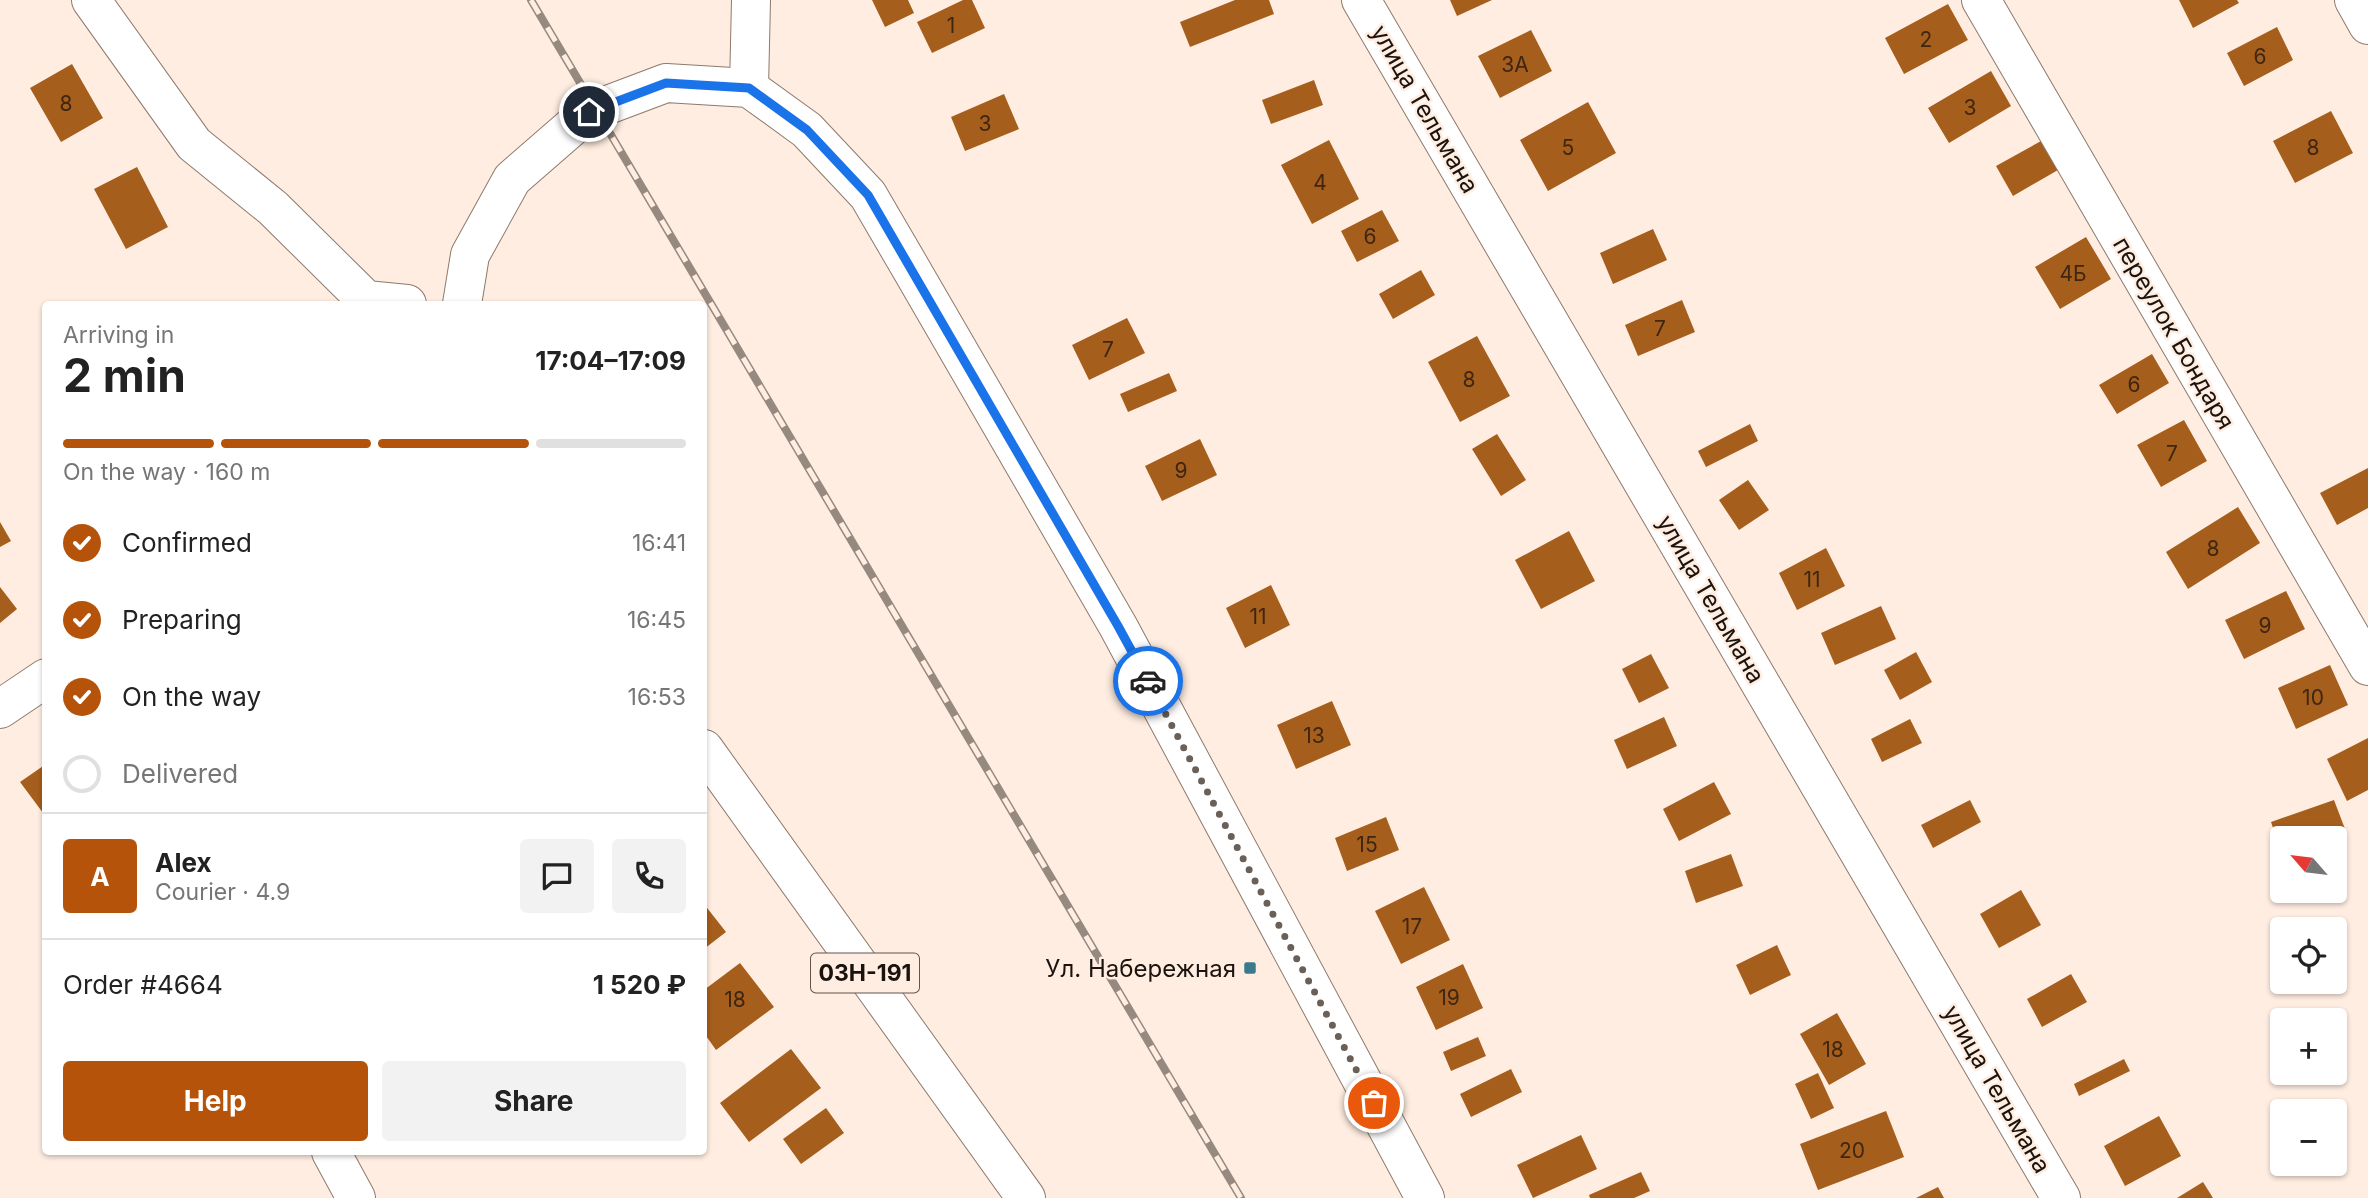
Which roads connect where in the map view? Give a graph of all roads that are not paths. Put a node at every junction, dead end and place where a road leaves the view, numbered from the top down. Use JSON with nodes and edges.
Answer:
{"nodes":[{"id":1,"x":91,"y":0,"type":"edge"},
{"id":2,"x":751,"y":0,"type":"edge"},
{"id":3,"x":1361,"y":0,"type":"edge"},
{"id":4,"x":1981,"y":0,"type":"edge"},
{"id":5,"x":2354,"y":0,"type":"edge"},
{"id":6,"x":2368,"y":25,"type":"edge"},
{"id":7,"x":749,"y":88,"type":"junction"},
{"id":8,"x":376,"y":301,"type":"edge"},
{"id":9,"x":462,"y":301,"type":"edge"},
{"id":10,"x":2368,"y":666,"type":"edge"},
{"id":11,"x":42,"y":681,"type":"edge"},
{"id":12,"x":0,"y":709,"type":"edge"},
{"id":13,"x":707,"y":753,"type":"edge"},
{"id":14,"x":333,"y":1155,"type":"edge"},
{"id":15,"x":356,"y":1198,"type":"edge"},
{"id":16,"x":1026,"y":1198,"type":"edge"},
{"id":17,"x":1425,"y":1198,"type":"edge"},
{"id":18,"x":2061,"y":1198,"type":"edge"}],
"edges":[{"from":1,"to":8,"type":"street"},
{"from":2,"to":7,"type":"street"},
{"from":3,"to":18,"type":"street","name":"улица Тельмана"},
{"from":4,"to":10,"type":"street","name":"переулок Бондаря"},
{"from":5,"to":6,"type":"street"},
{"from":7,"to":9,"type":"street"},
{"from":7,"to":17,"type":"street"},
{"from":11,"to":12,"type":"street"},
{"from":13,"to":16,"type":"street","number":"03Н-191"},
{"from":14,"to":15,"type":"street"}]}
